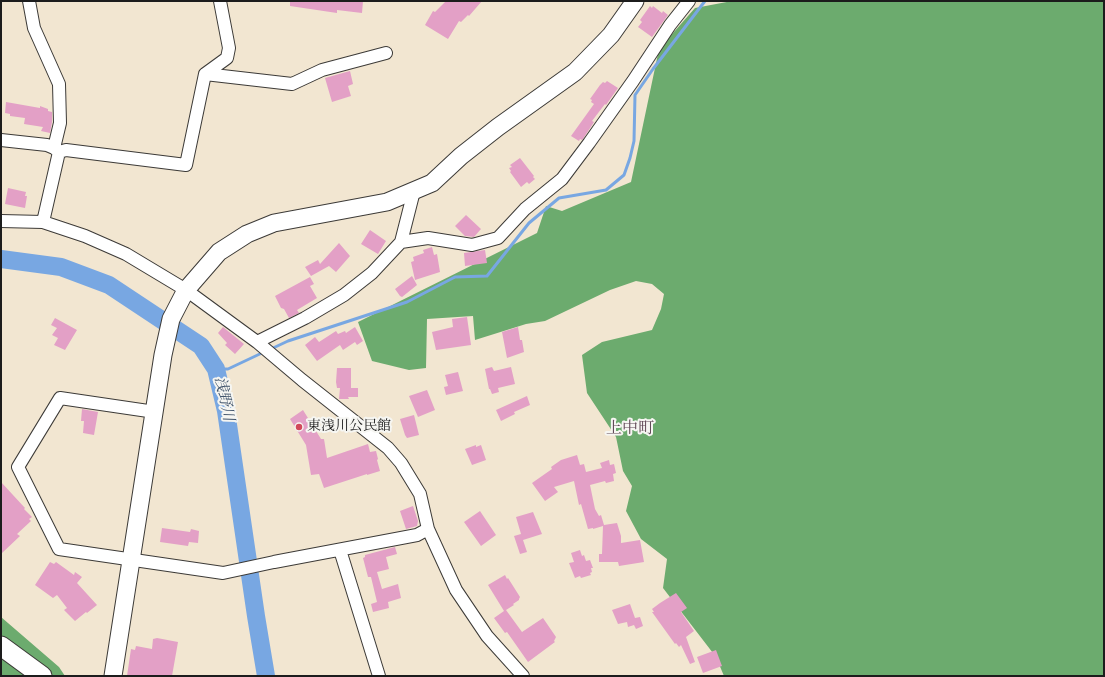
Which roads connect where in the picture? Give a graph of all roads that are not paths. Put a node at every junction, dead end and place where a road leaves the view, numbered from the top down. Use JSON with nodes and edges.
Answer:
{"nodes":[{"id":1,"x":29,"y":1,"type":"edge"},
{"id":2,"x":220,"y":1,"type":"edge"},
{"id":3,"x":635,"y":1,"type":"edge"},
{"id":4,"x":689,"y":1,"type":"edge"},
{"id":5,"x":386,"y":53,"type":"dead end"},
{"id":6,"x":205,"y":74,"type":"junction"},
{"id":7,"x":1,"y":140,"type":"edge"},
{"id":8,"x":56,"y":150,"type":"junction"},
{"id":9,"x":414,"y":191,"type":"junction"},
{"id":10,"x":1,"y":221,"type":"edge"},
{"id":11,"x":43,"y":222,"type":"junction"},
{"id":12,"x":401,"y":242,"type":"junction"},
{"id":13,"x":186,"y":290,"type":"junction"},
{"id":14,"x":259,"y":344,"type":"junction"},
{"id":15,"x":155,"y":412,"type":"junction"},
{"id":16,"x":428,"y":529,"type":"junction"},
{"id":17,"x":340,"y":550,"type":"junction"},
{"id":18,"x":132,"y":560,"type":"junction"},
{"id":19,"x":1,"y":646,"type":"edge"},
{"id":20,"x":42,"y":676,"type":"edge"},
{"id":21,"x":113,"y":676,"type":"edge"},
{"id":22,"x":379,"y":676,"type":"edge"},
{"id":23,"x":523,"y":676,"type":"edge"}],
"edges":[{"from":1,"to":8,"type":"street"},
{"from":2,"to":6,"type":"street"},
{"from":3,"to":9,"type":"street"},
{"from":4,"to":12,"type":"street"},
{"from":5,"to":6,"type":"street"},
{"from":6,"to":8,"type":"street"},
{"from":7,"to":8,"type":"street"},
{"from":8,"to":11,"type":"street"},
{"from":9,"to":12,"type":"street"},
{"from":9,"to":13,"type":"street"},
{"from":10,"to":11,"type":"street"},
{"from":11,"to":13,"type":"street"},
{"from":12,"to":14,"type":"street"},
{"from":13,"to":14,"type":"street"},
{"from":13,"to":15,"type":"street"},
{"from":14,"to":16,"type":"street"},
{"from":15,"to":18,"type":"street"},
{"from":15,"to":18,"type":"street"},
{"from":16,"to":17,"type":"street"},
{"from":16,"to":23,"type":"street"},
{"from":17,"to":18,"type":"street"},
{"from":17,"to":22,"type":"street"},
{"from":18,"to":21,"type":"street"},
{"from":19,"to":20,"type":"main road"}]}
